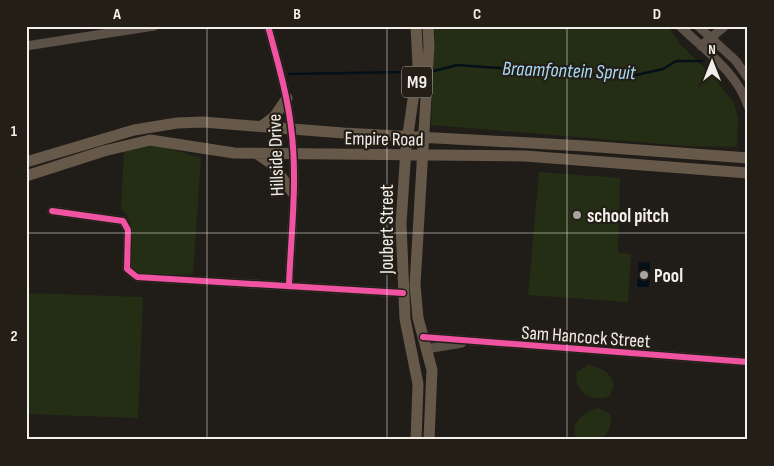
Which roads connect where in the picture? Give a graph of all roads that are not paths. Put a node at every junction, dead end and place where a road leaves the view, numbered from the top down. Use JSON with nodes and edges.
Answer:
{"nodes":[{"id":1,"x":154,"y":26,"type":"edge"},
{"id":2,"x":416,"y":26,"type":"edge"},
{"id":3,"x":428,"y":26,"type":"edge"},
{"id":4,"x":680,"y":26,"type":"edge"},
{"id":5,"x":725,"y":26,"type":"edge"},
{"id":6,"x":267,"y":28,"type":"edge"},
{"id":7,"x":702,"y":28,"type":"edge"},
{"id":8,"x":710,"y":37,"type":"junction"},
{"id":9,"x":698,"y":43,"type":"junction"},
{"id":10,"x":26,"y":46,"type":"edge"},
{"id":11,"x":748,"y":78,"type":"edge"},
{"id":12,"x":286,"y":98,"type":"junction"},
{"id":13,"x":748,"y":106,"type":"edge"},
{"id":14,"x":262,"y":126,"type":"junction"},
{"id":15,"x":292,"y":128,"type":"junction"},
{"id":16,"x":408,"y":137,"type":"junction"},
{"id":17,"x":424,"y":138,"type":"junction"},
{"id":18,"x":257,"y":154,"type":"junction"},
{"id":19,"x":293,"y":154,"type":"junction"},
{"id":20,"x":405,"y":156,"type":"junction"},
{"id":21,"x":424,"y":156,"type":"junction"},
{"id":22,"x":748,"y":158,"type":"edge"},
{"id":23,"x":26,"y":162,"type":"edge"},
{"id":24,"x":748,"y":173,"type":"edge"},
{"id":25,"x":26,"y":176,"type":"edge"},
{"id":26,"x":293,"y":193,"type":"junction"},
{"id":27,"x":52,"y":211,"type":"dead end"},
{"id":28,"x":289,"y":285,"type":"junction"},
{"id":29,"x":403,"y":293,"type":"junction"},
{"id":30,"x":423,"y":337,"type":"junction"},
{"id":31,"x":465,"y":342,"type":"junction"},
{"id":32,"x":426,"y":349,"type":"junction"},
{"id":33,"x":748,"y":362,"type":"edge"},
{"id":34,"x":416,"y":440,"type":"edge"},
{"id":35,"x":429,"y":440,"type":"edge"}],
"edges":[{"from":1,"to":10,"type":"street"},
{"from":2,"to":16,"type":"main road","number":"M9"},
{"from":3,"to":17,"type":"main road","number":"M9"},
{"from":4,"to":9,"type":"street"},
{"from":5,"to":8,"type":"street"},
{"from":6,"to":12,"type":"street","name":"Hillside Drive"},
{"from":7,"to":8,"type":"street"},
{"from":7,"to":9,"type":"street"},
{"from":8,"to":9,"type":"street"},
{"from":8,"to":11,"type":"street"},
{"from":9,"to":13,"type":"street"},
{"from":12,"to":14,"type":"main road"},
{"from":12,"to":15,"type":"street","name":"Hillside Drive"},
{"from":14,"to":15,"type":"main road","name":"Empire Road"},
{"from":14,"to":23,"type":"main road","name":"Empire Road"},
{"from":15,"to":16,"type":"main road","name":"Empire Road"},
{"from":15,"to":19,"type":"street","name":"Hillside Drive"},
{"from":16,"to":17,"type":"main road","name":"Empire Road"},
{"from":16,"to":20,"type":"main road","name":"Joubert Street","number":"M9"},
{"from":17,"to":21,"type":"main road","name":"Joubert Street","number":"M9"},
{"from":17,"to":22,"type":"main road","name":"Empire Road"},
{"from":18,"to":19,"type":"main road","name":"Empire Road"},
{"from":18,"to":25,"type":"main road","name":"Empire Road"},
{"from":18,"to":26,"type":"main road"},
{"from":19,"to":20,"type":"main road","name":"Empire Road"},
{"from":19,"to":26,"type":"street","name":"Hillside Drive"},
{"from":20,"to":21,"type":"main road","name":"Empire Road"},
{"from":20,"to":29,"type":"main road","name":"Joubert Street","number":"M9"},
{"from":21,"to":24,"type":"main road","name":"Empire Road"},
{"from":21,"to":30,"type":"main road","name":"Joubert Street","number":"M9"},
{"from":26,"to":28,"type":"street","name":"Hillside Drive"},
{"from":27,"to":28,"type":"street"},
{"from":28,"to":29,"type":"street"},
{"from":29,"to":34,"type":"main road","name":"Joubert Street","number":"M9"},
{"from":30,"to":31,"type":"street","name":"Sam Hancock Street"},
{"from":30,"to":32,"type":"main road","name":"Joubert Street","number":"M9"},
{"from":31,"to":32,"type":"street","name":"Sam Hancock Street"},
{"from":31,"to":33,"type":"street","name":"Sam Hancock Street"},
{"from":32,"to":35,"type":"main road","name":"Joubert Street","number":"M9"}]}
